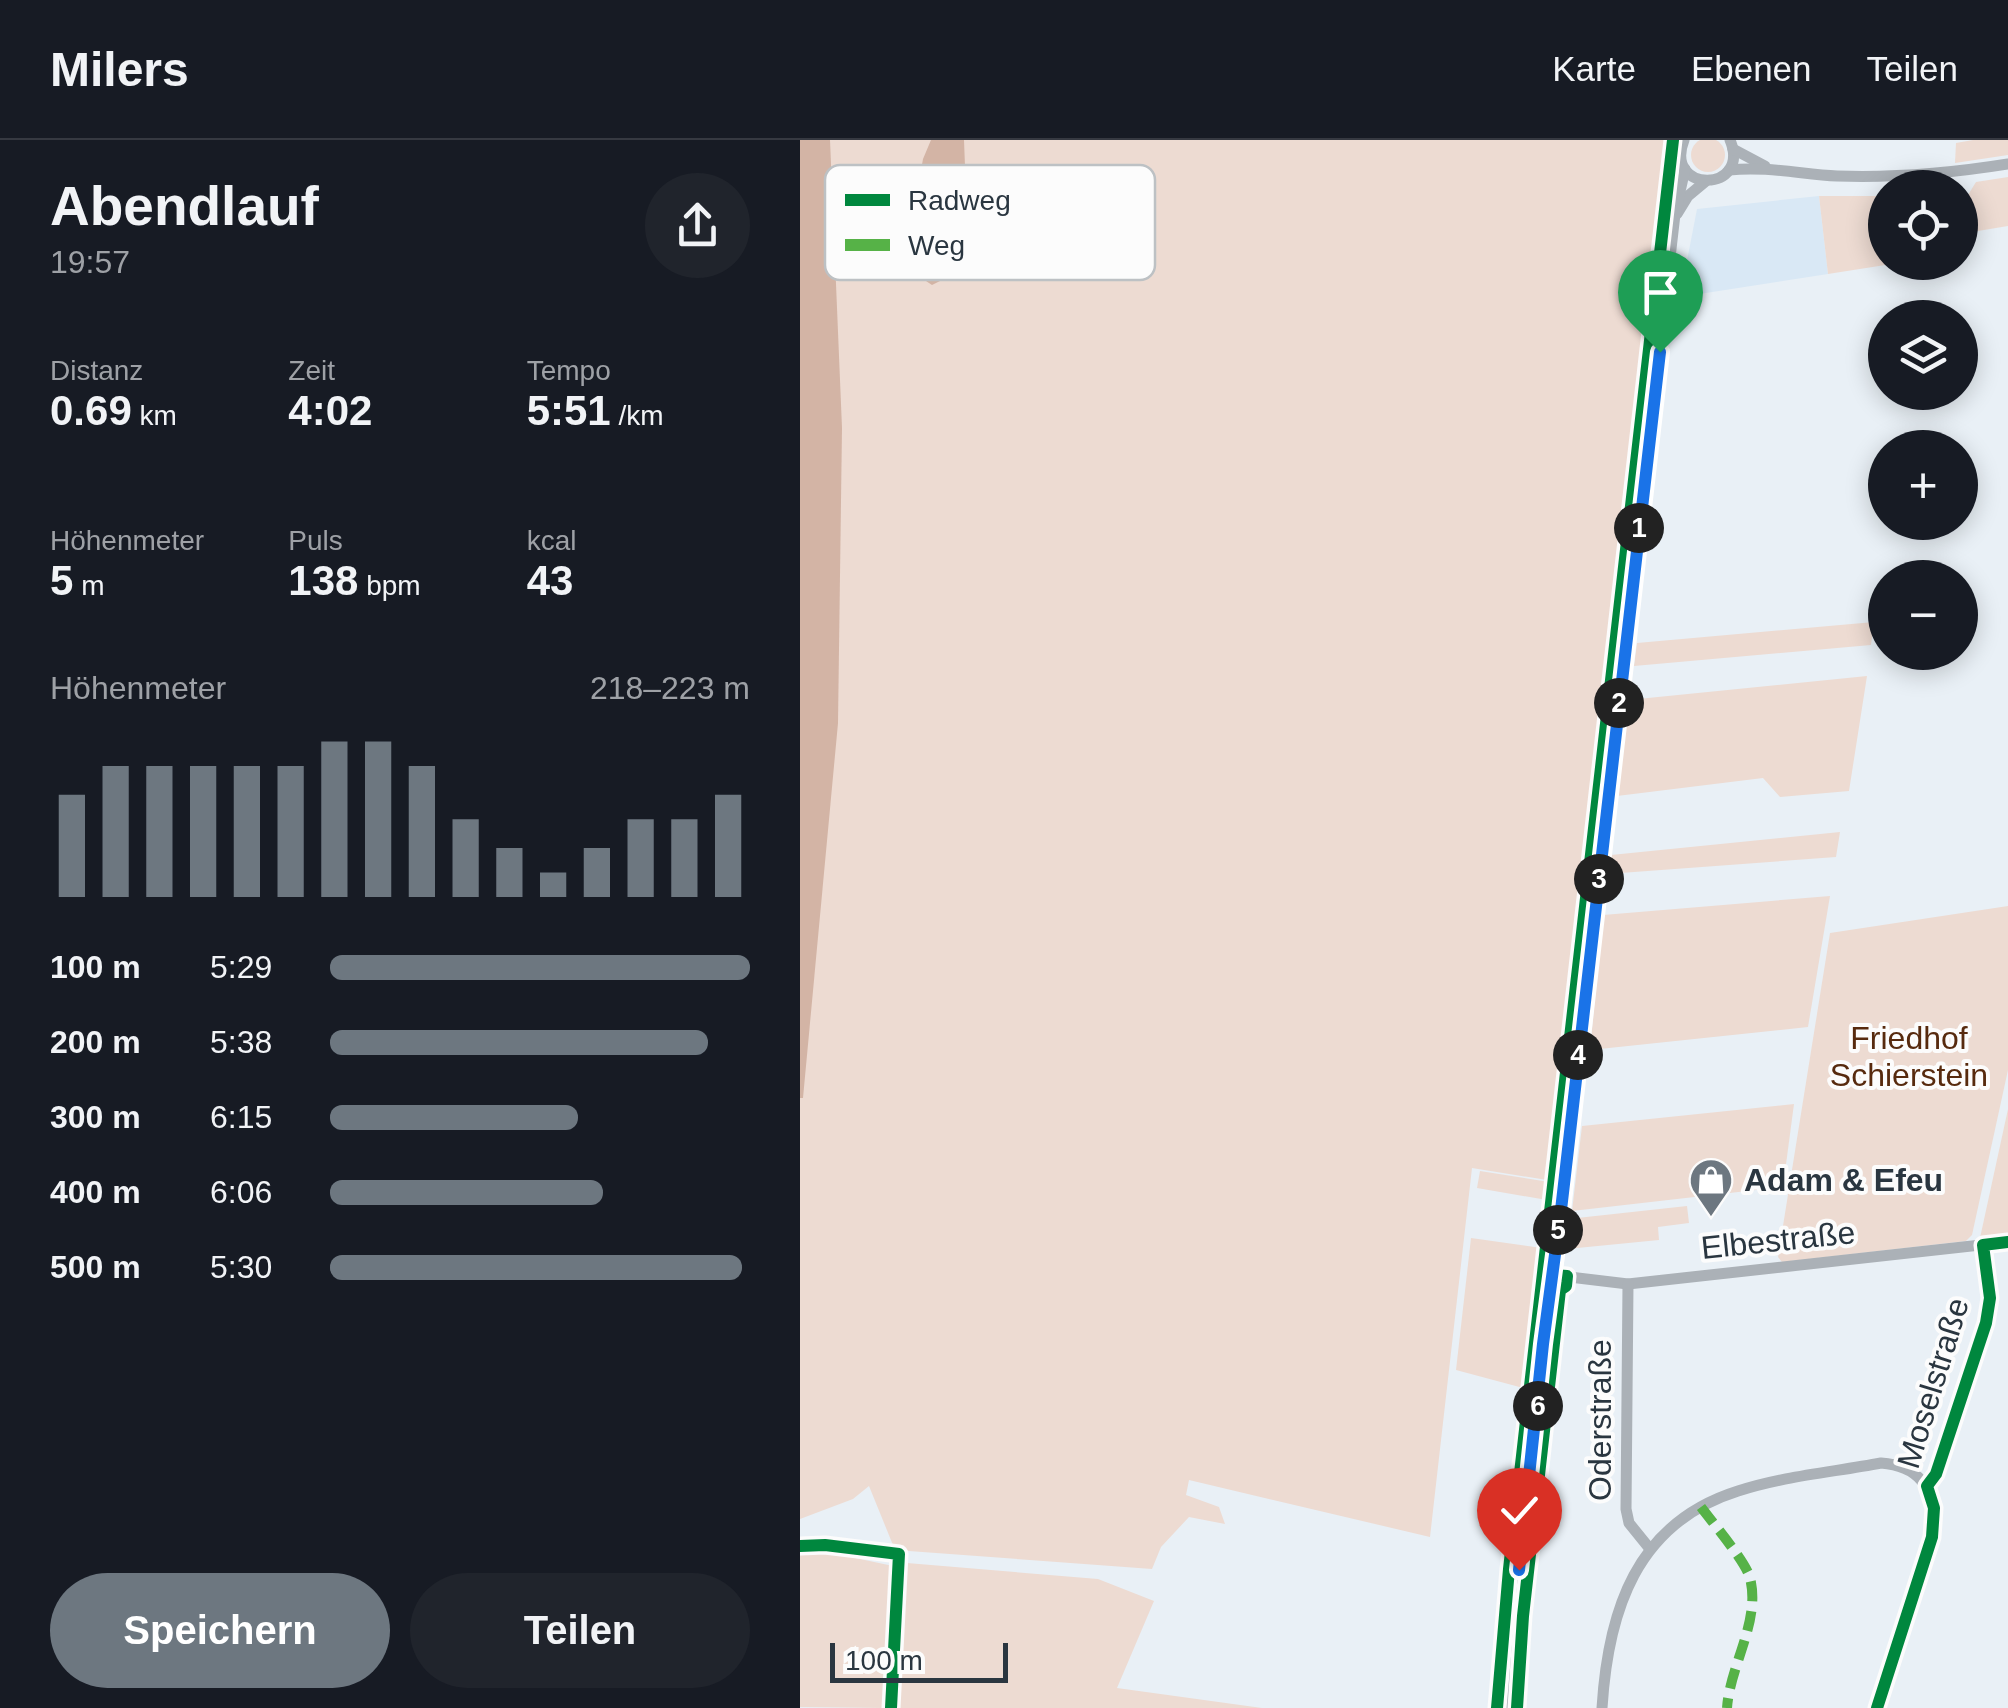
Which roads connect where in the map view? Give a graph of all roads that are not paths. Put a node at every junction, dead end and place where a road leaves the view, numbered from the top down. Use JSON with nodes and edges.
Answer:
{"nodes":[{"id":1,"x":1684,"y":140,"type":"edge"},
{"id":2,"x":1732,"y":144,"type":"edge"},
{"id":3,"x":2008,"y":164,"type":"edge"},
{"id":4,"x":1779,"y":169,"type":"junction"},
{"id":5,"x":1685,"y":170,"type":"junction"},
{"id":6,"x":1729,"y":170,"type":"junction"},
{"id":7,"x":1706,"y":181,"type":"junction"},
{"id":8,"x":1674,"y":223,"type":"junction"},
{"id":9,"x":2008,"y":1242,"type":"edge"},
{"id":10,"x":1983,"y":1245,"type":"junction"},
{"id":11,"x":1553,"y":1274,"type":"junction"},
{"id":12,"x":1628,"y":1284,"type":"junction"},
{"id":13,"x":1928,"y":1486,"type":"junction"},
{"id":14,"x":800,"y":1546,"type":"edge"},
{"id":15,"x":1650,"y":1549,"type":"junction"},
{"id":16,"x":892,"y":1708,"type":"edge"},
{"id":17,"x":1507,"y":1708,"type":"edge"},
{"id":18,"x":1602,"y":1708,"type":"edge"},
{"id":19,"x":1876,"y":1708,"type":"edge"}],
"edges":[{"from":1,"to":5,"type":"street"},
{"from":2,"to":4,"type":"street"},
{"from":2,"to":6,"type":"street"},
{"from":3,"to":4,"type":"street"},
{"from":4,"to":6,"type":"street"},
{"from":5,"to":7,"type":"street"},
{"from":5,"to":8,"type":"street"},
{"from":6,"to":7,"type":"street"},
{"from":7,"to":8,"type":"street"},
{"from":8,"to":11,"type":"street"},
{"from":9,"to":10,"type":"street","name":"Elbestraße"},
{"from":10,"to":12,"type":"street","name":"Elbestraße"},
{"from":10,"to":13,"type":"street","name":"Moselstraße"},
{"from":11,"to":12,"type":"street","name":"Elbestraße"},
{"from":11,"to":17,"type":"street"},
{"from":12,"to":15,"type":"street","name":"Oderstraße"},
{"from":13,"to":15,"type":"street"},
{"from":13,"to":19,"type":"street","name":"Moselstraße"},
{"from":14,"to":16,"type":"street"},
{"from":15,"to":18,"type":"street"}]}
